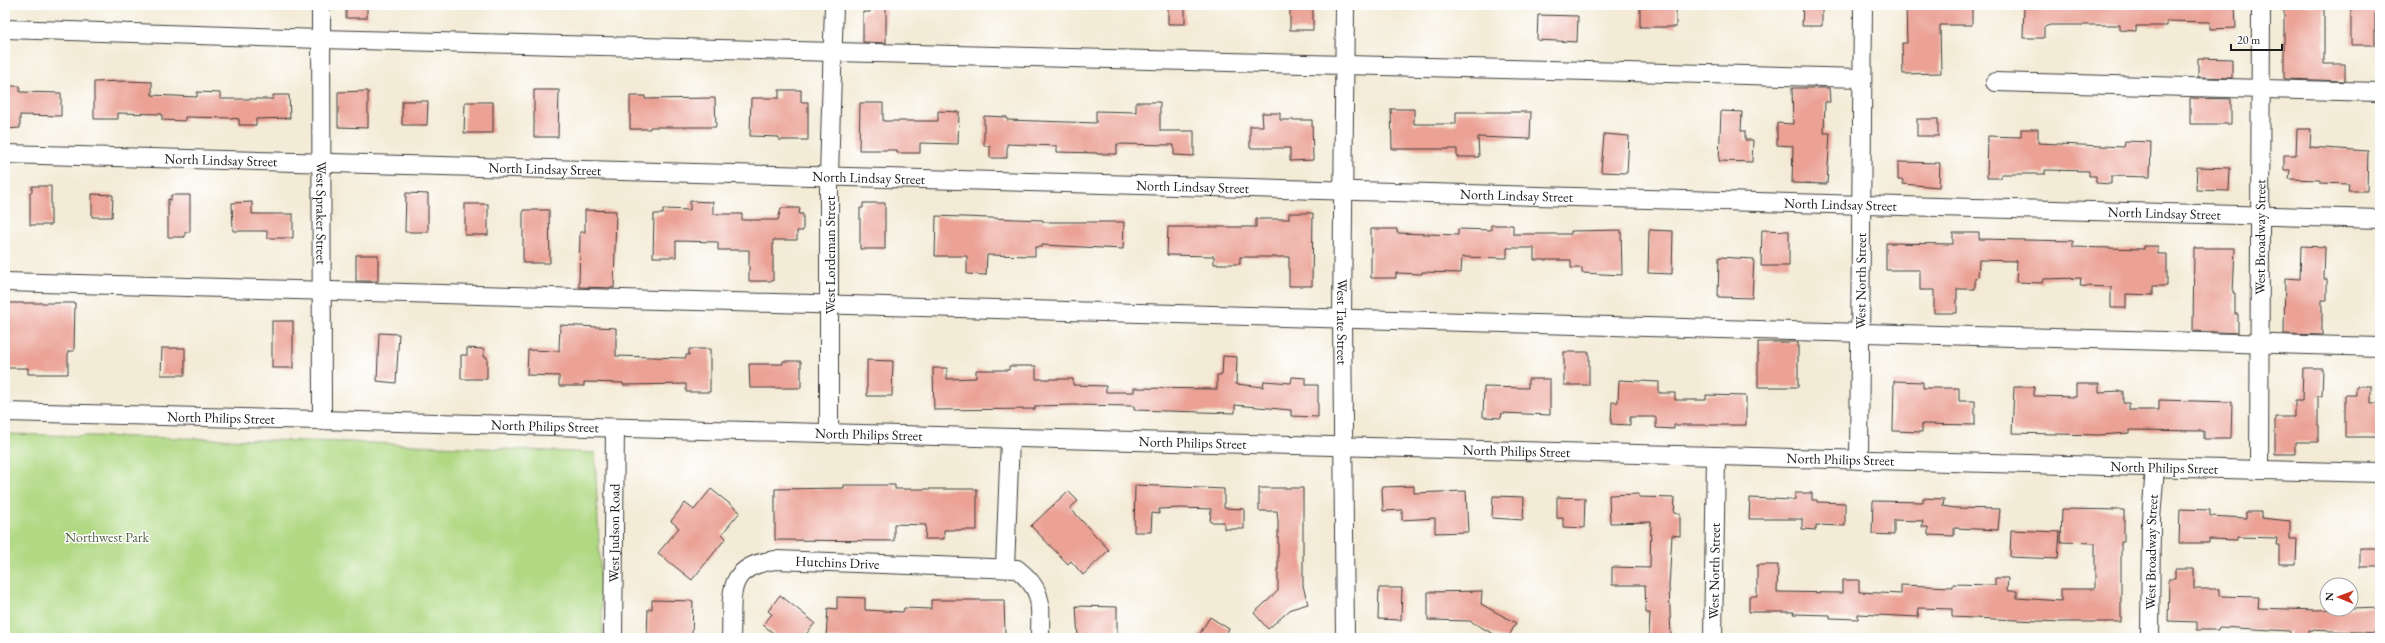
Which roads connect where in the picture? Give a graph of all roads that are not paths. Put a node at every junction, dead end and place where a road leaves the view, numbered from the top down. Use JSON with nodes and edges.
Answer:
{"nodes":[{"id":1,"x":321,"y":5,"type":"edge"},
{"id":2,"x":834,"y":5,"type":"edge"},
{"id":3,"x":1345,"y":5,"type":"edge"},
{"id":4,"x":1863,"y":5,"type":"edge"},
{"id":5,"x":2261,"y":5,"type":"edge"},
{"id":6,"x":5,"y":29,"type":"edge"},
{"id":7,"x":321,"y":39,"type":"junction"},
{"id":8,"x":833,"y":52,"type":"junction"},
{"id":9,"x":1344,"y":65,"type":"junction"},
{"id":10,"x":1862,"y":78,"type":"junction"},
{"id":11,"x":1995,"y":82,"type":"dead end"},
{"id":12,"x":2261,"y":89,"type":"junction"},
{"id":13,"x":2380,"y":92,"type":"edge"},
{"id":14,"x":5,"y":154,"type":"edge"},
{"id":15,"x":320,"y":163,"type":"junction"},
{"id":16,"x":830,"y":176,"type":"junction"},
{"id":17,"x":1344,"y":190,"type":"junction"},
{"id":18,"x":1862,"y":205,"type":"junction"},
{"id":19,"x":2261,"y":216,"type":"junction"},
{"id":20,"x":2380,"y":219,"type":"edge"},
{"id":21,"x":5,"y":282,"type":"edge"},
{"id":22,"x":321,"y":290,"type":"junction"},
{"id":23,"x":831,"y":305,"type":"junction"},
{"id":24,"x":1342,"y":318,"type":"junction"},
{"id":25,"x":1860,"y":333,"type":"junction"},
{"id":26,"x":2260,"y":344,"type":"junction"},
{"id":27,"x":2380,"y":347,"type":"edge"},
{"id":28,"x":5,"y":412,"type":"edge"},
{"id":29,"x":322,"y":421,"type":"junction"},
{"id":30,"x":615,"y":428,"type":"junction"},
{"id":31,"x":829,"y":434,"type":"junction"},
{"id":32,"x":1010,"y":439,"type":"junction"},
{"id":33,"x":1344,"y":447,"type":"junction"},
{"id":34,"x":1716,"y":457,"type":"junction"},
{"id":35,"x":1859,"y":460,"type":"junction"},
{"id":36,"x":2155,"y":467,"type":"junction"},
{"id":37,"x":2259,"y":470,"type":"junction"},
{"id":38,"x":2380,"y":473,"type":"edge"},
{"id":39,"x":1005,"y":568,"type":"junction"},
{"id":40,"x":613,"y":638,"type":"edge"},
{"id":41,"x":731,"y":638,"type":"edge"},
{"id":42,"x":1040,"y":638,"type":"edge"},
{"id":43,"x":1345,"y":638,"type":"edge"},
{"id":44,"x":1713,"y":638,"type":"edge"},
{"id":45,"x":2150,"y":638,"type":"edge"}],
"edges":[{"from":1,"to":7,"type":"street","name":"West Spraker Street"},
{"from":2,"to":8,"type":"street","name":"West Lordeman Street"},
{"from":3,"to":9,"type":"street","name":"West Tate Street"},
{"from":4,"to":10,"type":"street","name":"West North Street"},
{"from":5,"to":12,"type":"street","name":"West Broadway Street"},
{"from":6,"to":7,"type":"street"},
{"from":7,"to":8,"type":"street"},
{"from":7,"to":15,"type":"street","name":"West Spraker Street"},
{"from":8,"to":9,"type":"street"},
{"from":8,"to":16,"type":"street","name":"West Lordeman Street"},
{"from":9,"to":10,"type":"street"},
{"from":9,"to":17,"type":"street","name":"West Tate Street"},
{"from":10,"to":18,"type":"street","name":"West North Street"},
{"from":11,"to":12,"type":"street"},
{"from":12,"to":13,"type":"street"},
{"from":12,"to":19,"type":"street","name":"West Broadway Street"},
{"from":14,"to":15,"type":"street","name":"North Lindsay Street"},
{"from":15,"to":16,"type":"street","name":"North Lindsay Street"},
{"from":15,"to":22,"type":"street","name":"West Spraker Street"},
{"from":16,"to":17,"type":"street","name":"North Lindsay Street"},
{"from":16,"to":23,"type":"street","name":"West Lordeman Street"},
{"from":17,"to":18,"type":"street","name":"North Lindsay Street"},
{"from":17,"to":24,"type":"street","name":"West Tate Street"},
{"from":18,"to":19,"type":"street","name":"North Lindsay Street"},
{"from":18,"to":25,"type":"street","name":"West North Street"},
{"from":19,"to":20,"type":"street","name":"North Lindsay Street"},
{"from":19,"to":26,"type":"street","name":"West Broadway Street"},
{"from":21,"to":22,"type":"street"},
{"from":22,"to":23,"type":"street"},
{"from":22,"to":29,"type":"street","name":"West Spraker Street"},
{"from":23,"to":24,"type":"street"},
{"from":23,"to":31,"type":"street","name":"West Lordeman Street"},
{"from":24,"to":25,"type":"street"},
{"from":24,"to":33,"type":"street","name":"West Tate Street"},
{"from":25,"to":26,"type":"street"},
{"from":25,"to":35,"type":"street","name":"West North Street"},
{"from":26,"to":27,"type":"street"},
{"from":26,"to":37,"type":"street","name":"West Broadway Street"},
{"from":28,"to":29,"type":"street","name":"North Philips Street"},
{"from":29,"to":30,"type":"street","name":"North Philips Street"},
{"from":30,"to":31,"type":"street","name":"North Philips Street"},
{"from":30,"to":40,"type":"street","name":"West Judson Road"},
{"from":31,"to":32,"type":"street","name":"North Philips Street"},
{"from":32,"to":33,"type":"street","name":"North Philips Street"},
{"from":32,"to":39,"type":"street"},
{"from":33,"to":34,"type":"street","name":"North Philips Street"},
{"from":33,"to":43,"type":"street","name":"West Tate Street"},
{"from":34,"to":35,"type":"street","name":"North Philips Street"},
{"from":34,"to":44,"type":"street","name":"West North Street"},
{"from":35,"to":36,"type":"street","name":"North Philips Street"},
{"from":36,"to":37,"type":"street","name":"North Philips Street"},
{"from":36,"to":45,"type":"street","name":"West Broadway Street"},
{"from":37,"to":38,"type":"street","name":"North Philips Street"},
{"from":39,"to":41,"type":"street","name":"Hutchins Drive"},
{"from":39,"to":42,"type":"street","name":"Hutchins Drive"}]}
